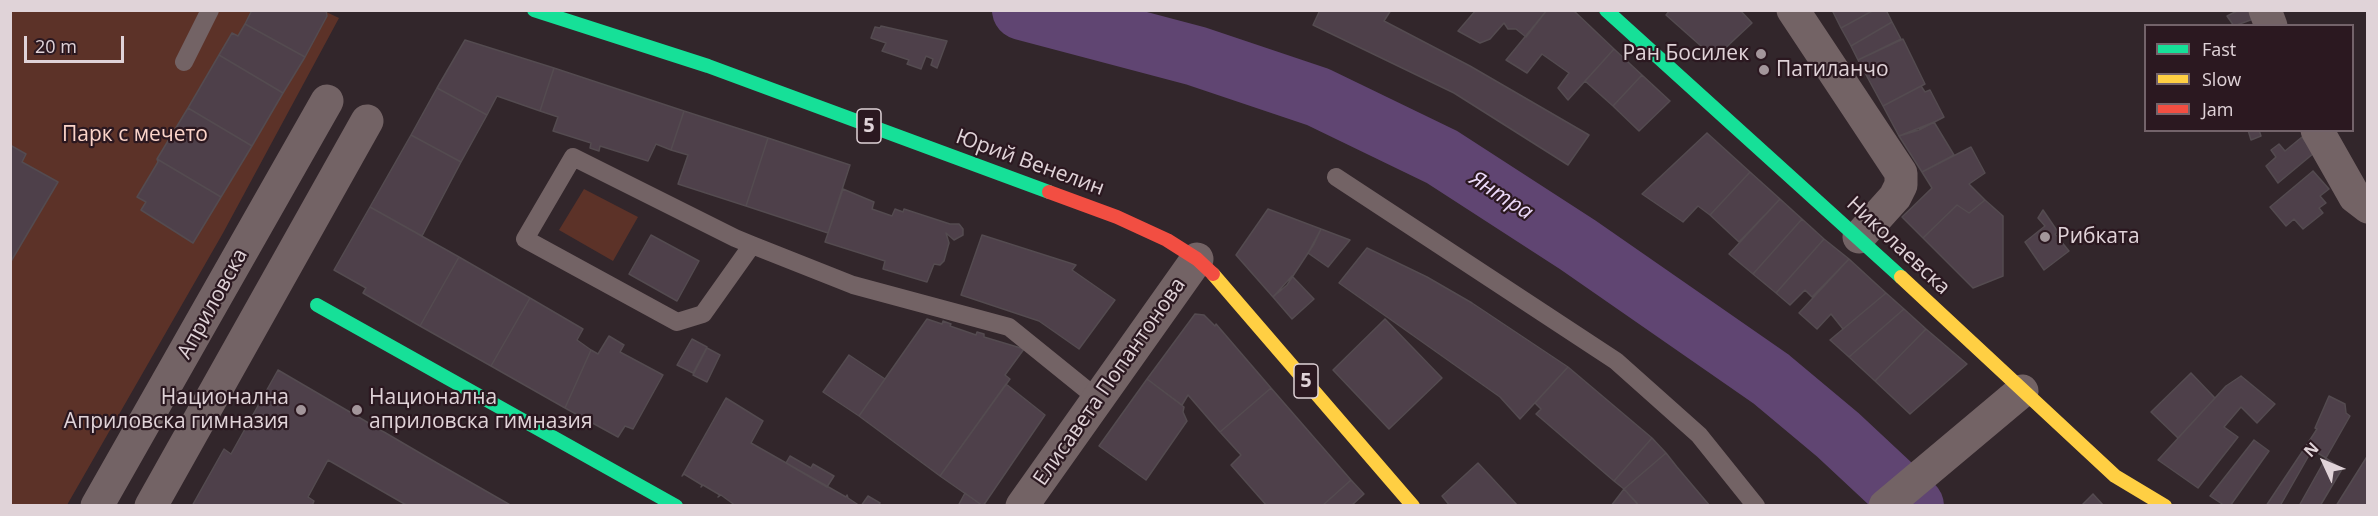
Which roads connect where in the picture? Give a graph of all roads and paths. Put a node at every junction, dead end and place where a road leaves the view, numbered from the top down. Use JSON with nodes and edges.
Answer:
{"nodes":[{"id":1,"x":210,"y":10,"type":"edge"},
{"id":2,"x":534,"y":10,"type":"edge"},
{"id":3,"x":1606,"y":10,"type":"edge"},
{"id":4,"x":1793,"y":10,"type":"edge"},
{"id":5,"x":184,"y":62,"type":"dead end"},
{"id":6,"x":327,"y":101,"type":"dead end"},
{"id":7,"x":367,"y":121,"type":"dead end"},
{"id":8,"x":2318,"y":132,"type":"edge"},
{"id":9,"x":1336,"y":177,"type":"dead end"},
{"id":10,"x":2367,"y":207,"type":"edge"},
{"id":11,"x":1859,"y":237,"type":"junction"},
{"id":12,"x":752,"y":245,"type":"junction"},
{"id":13,"x":1197,"y":259,"type":"junction"},
{"id":14,"x":317,"y":305,"type":"dead end"},
{"id":15,"x":2022,"y":391,"type":"junction"},
{"id":16,"x":1098,"y":399,"type":"junction"},
{"id":17,"x":2115,"y":476,"type":"junction"},
{"id":18,"x":97,"y":506,"type":"edge"},
{"id":19,"x":150,"y":506,"type":"edge"},
{"id":20,"x":676,"y":506,"type":"edge"},
{"id":21,"x":1022,"y":506,"type":"edge"},
{"id":22,"x":1413,"y":506,"type":"edge"},
{"id":23,"x":1756,"y":506,"type":"edge"},
{"id":24,"x":1885,"y":506,"type":"edge"},
{"id":25,"x":2131,"y":506,"type":"edge"},
{"id":26,"x":2165,"y":506,"type":"edge"}],
"edges":[{"from":1,"to":5,"type":"lane"},
{"from":2,"to":13,"type":"street","name":"Юрий Венелин","number":"5"},
{"from":3,"to":11,"type":"street","name":"Николаевска"},
{"from":4,"to":11,"type":"street"},
{"from":6,"to":18,"type":"street","name":"Априловска"},
{"from":7,"to":19,"type":"street","name":"Априловска"},
{"from":8,"to":10,"type":"street"},
{"from":9,"to":23,"type":"lane"},
{"from":11,"to":15,"type":"street","name":"Николаевска"},
{"from":12,"to":12,"type":"lane"},
{"from":12,"to":16,"type":"lane"},
{"from":13,"to":16,"type":"street","name":"Елисавета Попантонова"},
{"from":13,"to":22,"type":"street","name":"Юрий Венелин","number":"5"},
{"from":14,"to":20,"type":"street"},
{"from":15,"to":17,"type":"street","name":"Николаевска"},
{"from":15,"to":24,"type":"street"},
{"from":16,"to":21,"type":"street","name":"Елисавета Попантонова"},
{"from":17,"to":25,"type":"street"},
{"from":17,"to":26,"type":"street","name":"Николаевска"}]}
